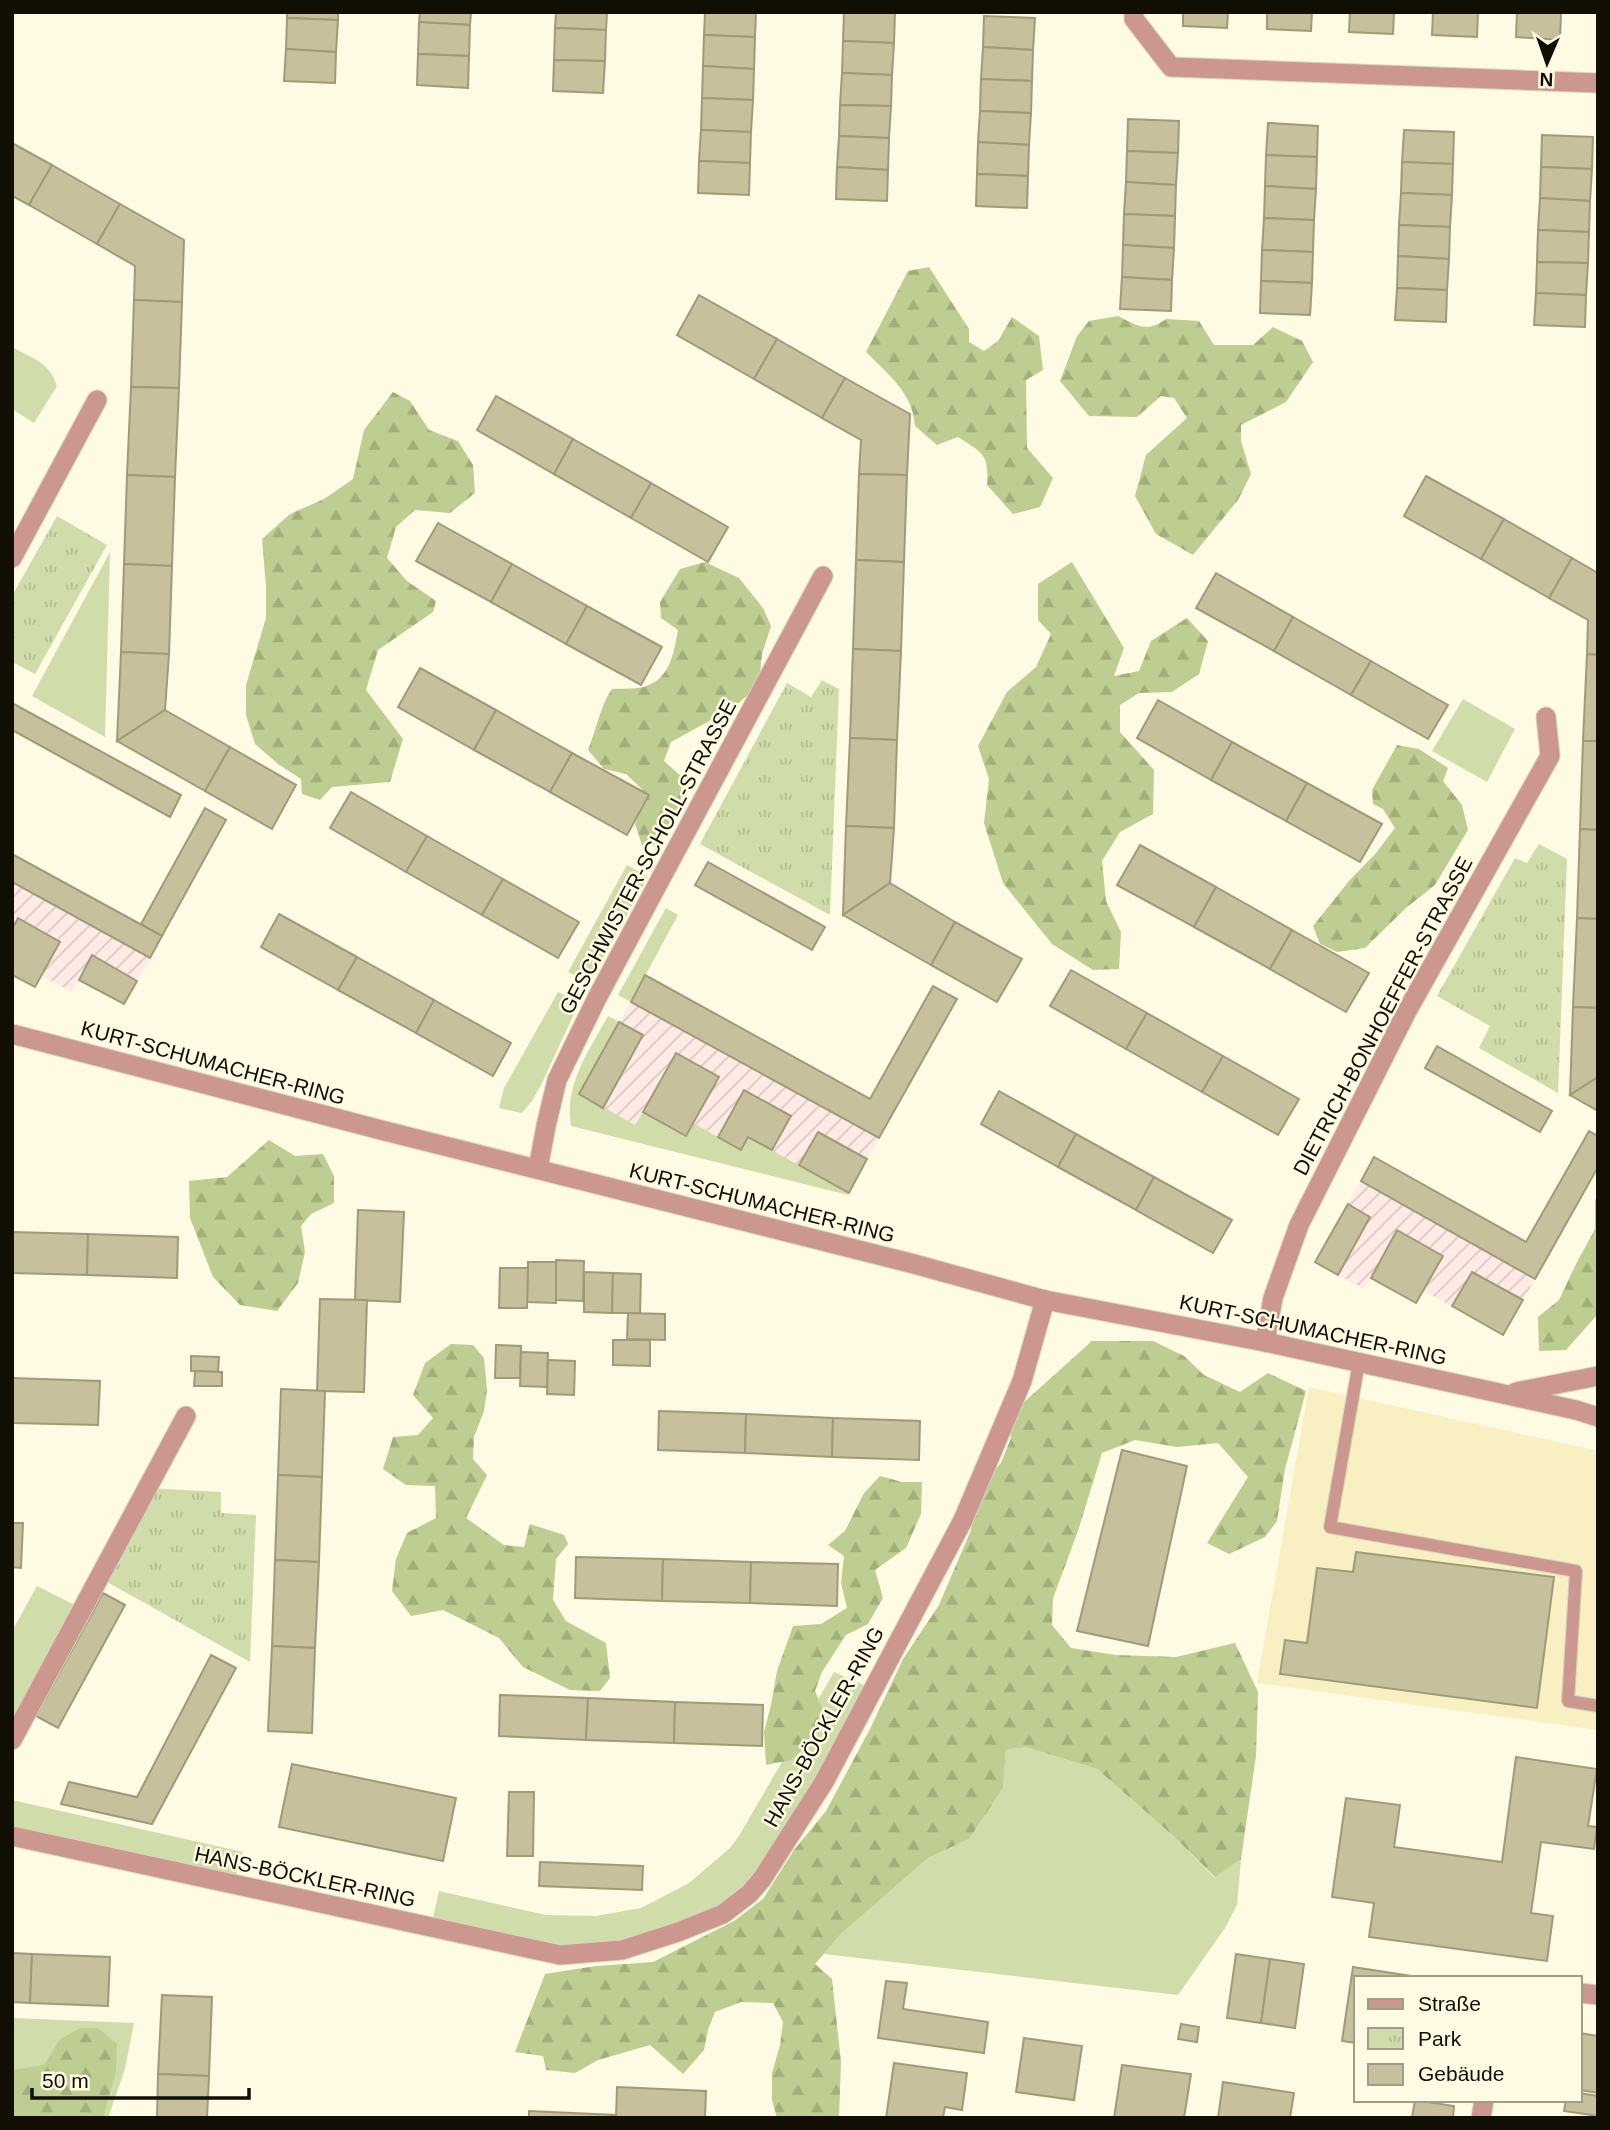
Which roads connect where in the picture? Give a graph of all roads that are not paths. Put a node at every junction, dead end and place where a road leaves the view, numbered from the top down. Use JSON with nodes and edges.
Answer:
{"nodes":[{"id":1,"x":1133,"y":12,"type":"edge"},
{"id":2,"x":1598,"y":83,"type":"edge"},
{"id":3,"x":97,"y":400,"type":"dead end"},
{"id":4,"x":12,"y":558,"type":"edge"},
{"id":5,"x":823,"y":576,"type":"dead end"},
{"id":6,"x":1546,"y":717,"type":"dead end"},
{"id":7,"x":12,"y":1034,"type":"edge"},
{"id":8,"x":538,"y":1169,"type":"junction"},
{"id":9,"x":1045,"y":1300,"type":"junction"},
{"id":10,"x":1265,"y":1342,"type":"junction"},
{"id":11,"x":1359,"y":1362,"type":"junction"},
{"id":12,"x":1598,"y":1376,"type":"edge"},
{"id":13,"x":1506,"y":1394,"type":"junction"},
{"id":14,"x":1576,"y":1410,"type":"junction"},
{"id":15,"x":1598,"y":1411,"type":"edge"},
{"id":16,"x":187,"y":1416,"type":"dead end"},
{"id":17,"x":1598,"y":1417,"type":"edge"},
{"id":18,"x":1598,"y":1706,"type":"edge"},
{"id":19,"x":12,"y":1740,"type":"edge"},
{"id":20,"x":12,"y":1836,"type":"edge"}],
"edges":[{"from":1,"to":2,"type":"street"},
{"from":3,"to":4,"type":"street"},
{"from":5,"to":8,"type":"street","name":"GESCHWISTER-SCHOLL-STRASSE"},
{"from":6,"to":10,"type":"street","name":"DIETRICH-BONHOEFFER-STRASSE"},
{"from":7,"to":8,"type":"street","name":"KURT-SCHUMACHER-RING"},
{"from":8,"to":9,"type":"street","name":"KURT-SCHUMACHER-RING"},
{"from":9,"to":10,"type":"street","name":"KURT-SCHUMACHER-RING"},
{"from":9,"to":20,"type":"street","name":"HANS-BÖCKLER-RING"},
{"from":10,"to":11,"type":"street","name":"KURT-SCHUMACHER-RING"},
{"from":11,"to":13,"type":"street","name":"KURT-SCHUMACHER-RING"},
{"from":11,"to":18,"type":"lane"},
{"from":12,"to":13,"type":"street","name":"KURT-SCHUMACHER-RING"},
{"from":13,"to":14,"type":"street","name":"KURT-SCHUMACHER-RING"},
{"from":14,"to":15,"type":"street","name":"KURT-SCHUMACHER-RING"},
{"from":14,"to":17,"type":"street","name":"KURT-SCHUMACHER-RING"},
{"from":16,"to":19,"type":"street"}]}
